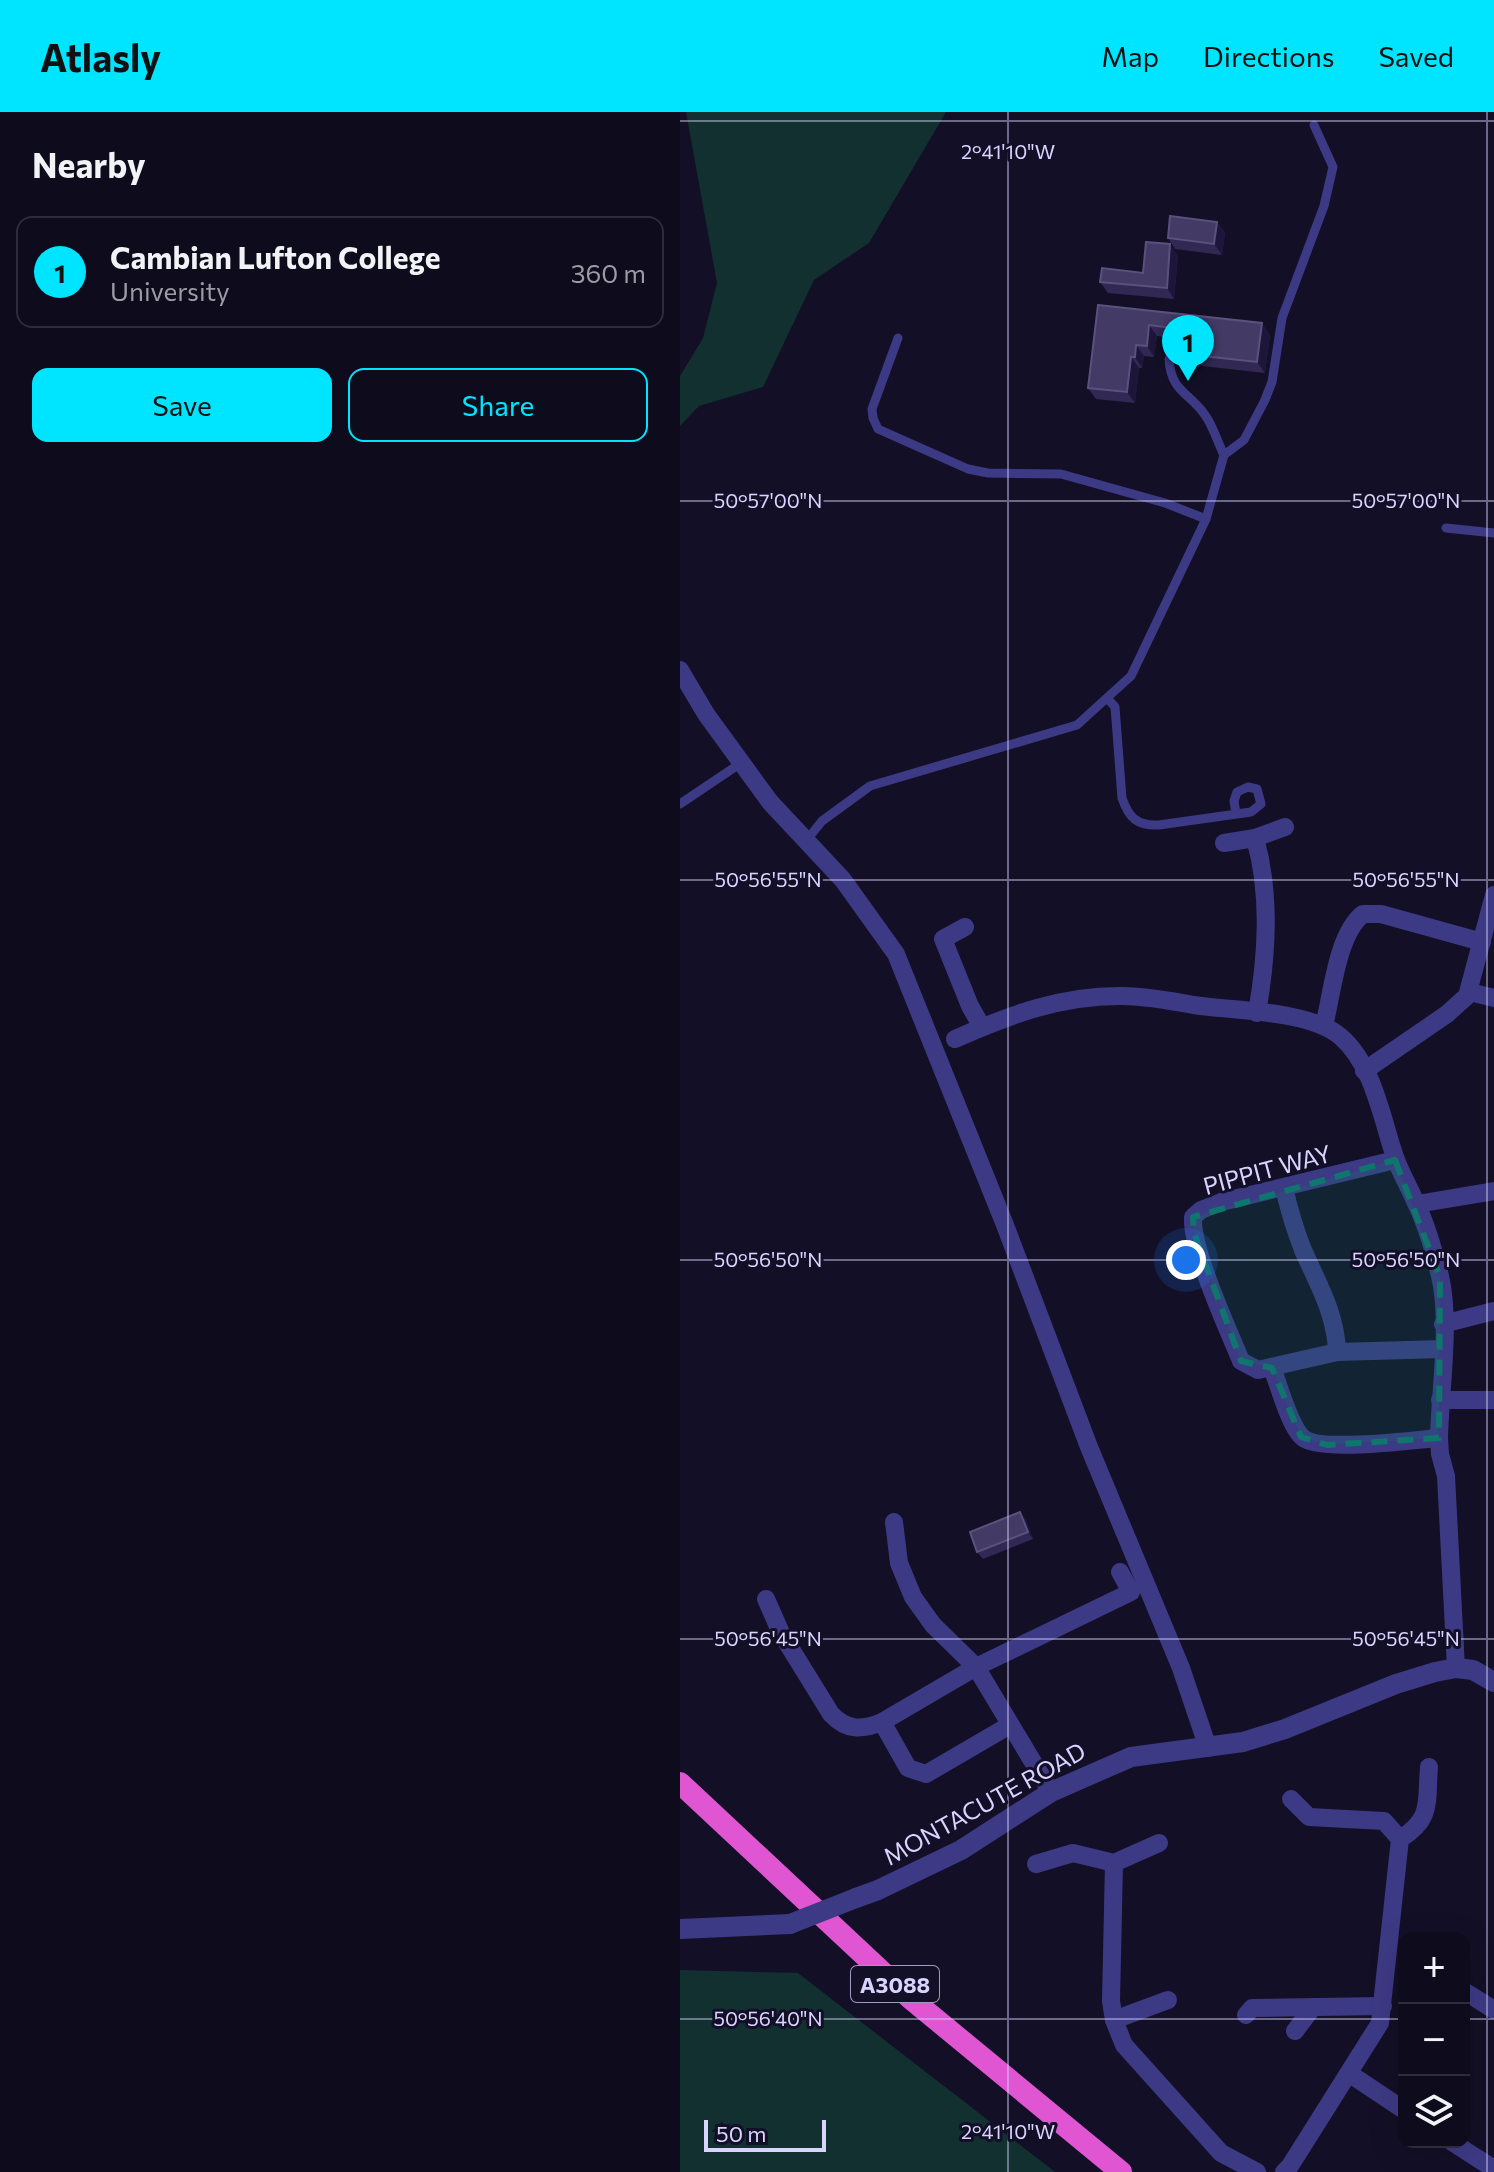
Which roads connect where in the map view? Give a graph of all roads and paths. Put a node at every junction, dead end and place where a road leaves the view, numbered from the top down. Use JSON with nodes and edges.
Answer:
{"nodes":[{"id":1,"x":1314,"y":125,"type":"dead end"},
{"id":2,"x":898,"y":338,"type":"dead end"},
{"id":3,"x":1169,"y":359,"type":"dead end"},
{"id":4,"x":1224,"y":455,"type":"junction"},
{"id":5,"x":1206,"y":519,"type":"junction"},
{"id":6,"x":1446,"y":528,"type":"dead end"},
{"id":7,"x":1494,"y":533,"type":"edge"},
{"id":8,"x":681,"y":674,"type":"edge"},
{"id":9,"x":1107,"y":698,"type":"junction"},
{"id":10,"x":741,"y":763,"type":"junction"},
{"id":11,"x":680,"y":804,"type":"edge"},
{"id":12,"x":1236,"y":814,"type":"dead end"},
{"id":13,"x":1285,"y":827,"type":"dead end"},
{"id":14,"x":1255,"y":838,"type":"junction"},
{"id":15,"x":806,"y":841,"type":"junction"},
{"id":16,"x":1224,"y":843,"type":"dead end"},
{"id":17,"x":1494,"y":895,"type":"edge"},
{"id":18,"x":965,"y":927,"type":"dead end"},
{"id":19,"x":1482,"y":942,"type":"junction"},
{"id":20,"x":1470,"y":992,"type":"junction"},
{"id":21,"x":1494,"y":998,"type":"edge"},
{"id":22,"x":1257,"y":1013,"type":"junction"},
{"id":23,"x":1324,"y":1026,"type":"junction"},
{"id":24,"x":982,"y":1027,"type":"junction"},
{"id":25,"x":955,"y":1039,"type":"dead end"},
{"id":26,"x":1364,"y":1071,"type":"junction"},
{"id":27,"x":1395,"y":1160,"type":"junction"},
{"id":28,"x":1284,"y":1188,"type":"junction"},
{"id":29,"x":1494,"y":1191,"type":"edge"},
{"id":30,"x":1417,"y":1204,"type":"junction"},
{"id":31,"x":1494,"y":1311,"type":"edge"},
{"id":32,"x":1443,"y":1324,"type":"junction"},
{"id":33,"x":1443,"y":1349,"type":"junction"},
{"id":34,"x":1337,"y":1352,"type":"junction"},
{"id":35,"x":1272,"y":1368,"type":"junction"},
{"id":36,"x":1440,"y":1400,"type":"junction"},
{"id":37,"x":1494,"y":1400,"type":"edge"},
{"id":38,"x":1439,"y":1438,"type":"junction"},
{"id":39,"x":894,"y":1522,"type":"dead end"},
{"id":40,"x":1120,"y":1572,"type":"dead end"},
{"id":41,"x":1131,"y":1592,"type":"junction"},
{"id":42,"x":766,"y":1599,"type":"dead end"},
{"id":43,"x":1165,"y":1662,"type":"dead end"},
{"id":44,"x":976,"y":1667,"type":"junction"},
{"id":45,"x":1456,"y":1668,"type":"junction"},
{"id":46,"x":1494,"y":1682,"type":"edge"},
{"id":47,"x":882,"y":1722,"type":"junction"},
{"id":48,"x":1010,"y":1725,"type":"junction"},
{"id":49,"x":1208,"y":1748,"type":"junction"},
{"id":50,"x":1429,"y":1767,"type":"dead end"},
{"id":51,"x":680,"y":1783,"type":"edge"},
{"id":52,"x":1051,"y":1792,"type":"junction"},
{"id":53,"x":1291,"y":1799,"type":"dead end"},
{"id":54,"x":1400,"y":1839,"type":"junction"},
{"id":55,"x":1159,"y":1843,"type":"dead end"},
{"id":56,"x":1114,"y":1863,"type":"junction"},
{"id":57,"x":1036,"y":1864,"type":"dead end"},
{"id":58,"x":680,"y":1929,"type":"edge"},
{"id":59,"x":1395,"y":1985,"type":"edge"},
{"id":60,"x":1470,"y":1995,"type":"edge"},
{"id":61,"x":1168,"y":2000,"type":"dead end"},
{"id":62,"x":1383,"y":2006,"type":"junction"},
{"id":63,"x":1313,"y":2007,"type":"junction"},
{"id":64,"x":1494,"y":2010,"type":"edge"},
{"id":65,"x":1246,"y":2015,"type":"dead end"},
{"id":66,"x":1114,"y":2020,"type":"junction"},
{"id":67,"x":1295,"y":2031,"type":"dead end"},
{"id":68,"x":1350,"y":2074,"type":"junction"},
{"id":69,"x":1398,"y":2106,"type":"edge"},
{"id":70,"x":1461,"y":2148,"type":"edge"},
{"id":71,"x":1494,"y":2169,"type":"edge"},
{"id":72,"x":1121,"y":2172,"type":"edge"},
{"id":73,"x":1257,"y":2172,"type":"edge"},
{"id":74,"x":1284,"y":2172,"type":"edge"}],
"edges":[{"from":1,"to":4,"type":"lane"},
{"from":2,"to":5,"type":"lane"},
{"from":3,"to":4,"type":"lane"},
{"from":4,"to":5,"type":"lane"},
{"from":5,"to":9,"type":"lane"},
{"from":6,"to":7,"type":"lane"},
{"from":8,"to":10,"type":"street"},
{"from":9,"to":12,"type":"lane"},
{"from":9,"to":15,"type":"lane"},
{"from":10,"to":11,"type":"lane"},
{"from":10,"to":15,"type":"street"},
{"from":13,"to":14,"type":"street"},
{"from":14,"to":16,"type":"street"},
{"from":14,"to":22,"type":"street"},
{"from":15,"to":49,"type":"street"},
{"from":17,"to":19,"type":"street"},
{"from":18,"to":24,"type":"street"},
{"from":19,"to":20,"type":"street"},
{"from":19,"to":23,"type":"street"},
{"from":20,"to":21,"type":"street"},
{"from":20,"to":26,"type":"street"},
{"from":22,"to":23,"type":"street"},
{"from":22,"to":24,"type":"street"},
{"from":23,"to":26,"type":"street"},
{"from":24,"to":25,"type":"street"},
{"from":26,"to":27,"type":"street"},
{"from":27,"to":28,"type":"street","name":"PIPPIT WAY"},
{"from":27,"to":30,"type":"street"},
{"from":28,"to":34,"type":"street"},
{"from":28,"to":35,"type":"street","name":"PIPPIT WAY"},
{"from":29,"to":30,"type":"street"},
{"from":30,"to":32,"type":"street"},
{"from":31,"to":32,"type":"street"},
{"from":32,"to":33,"type":"street"},
{"from":33,"to":34,"type":"street"},
{"from":33,"to":36,"type":"street"},
{"from":34,"to":35,"type":"street"},
{"from":35,"to":38,"type":"street"},
{"from":36,"to":37,"type":"street"},
{"from":36,"to":38,"type":"street"},
{"from":38,"to":45,"type":"street"},
{"from":39,"to":44,"type":"street"},
{"from":40,"to":41,"type":"street"},
{"from":41,"to":43,"type":"street"},
{"from":41,"to":44,"type":"street"},
{"from":42,"to":47,"type":"street"},
{"from":44,"to":47,"type":"street"},
{"from":44,"to":48,"type":"street"},
{"from":45,"to":46,"type":"street"},
{"from":45,"to":49,"type":"street","name":"MONTACUTE ROAD"},
{"from":47,"to":48,"type":"street"},
{"from":48,"to":52,"type":"street"},
{"from":49,"to":52,"type":"street","name":"MONTACUTE ROAD"},
{"from":50,"to":54,"type":"street"},
{"from":51,"to":72,"type":"highway","number":"A3088"},
{"from":52,"to":58,"type":"street","name":"MONTACUTE ROAD","bridge":true},
{"from":53,"to":54,"type":"street"},
{"from":54,"to":59,"type":"street"},
{"from":55,"to":56,"type":"street"},
{"from":56,"to":57,"type":"street"},
{"from":56,"to":66,"type":"street"},
{"from":59,"to":62,"type":"street"},
{"from":60,"to":64,"type":"street"},
{"from":61,"to":66,"type":"street"},
{"from":62,"to":63,"type":"street"},
{"from":62,"to":68,"type":"street"},
{"from":63,"to":65,"type":"street"},
{"from":63,"to":67,"type":"street"},
{"from":66,"to":73,"type":"street"},
{"from":68,"to":69,"type":"street"},
{"from":68,"to":74,"type":"street"},
{"from":70,"to":71,"type":"street"}]}
